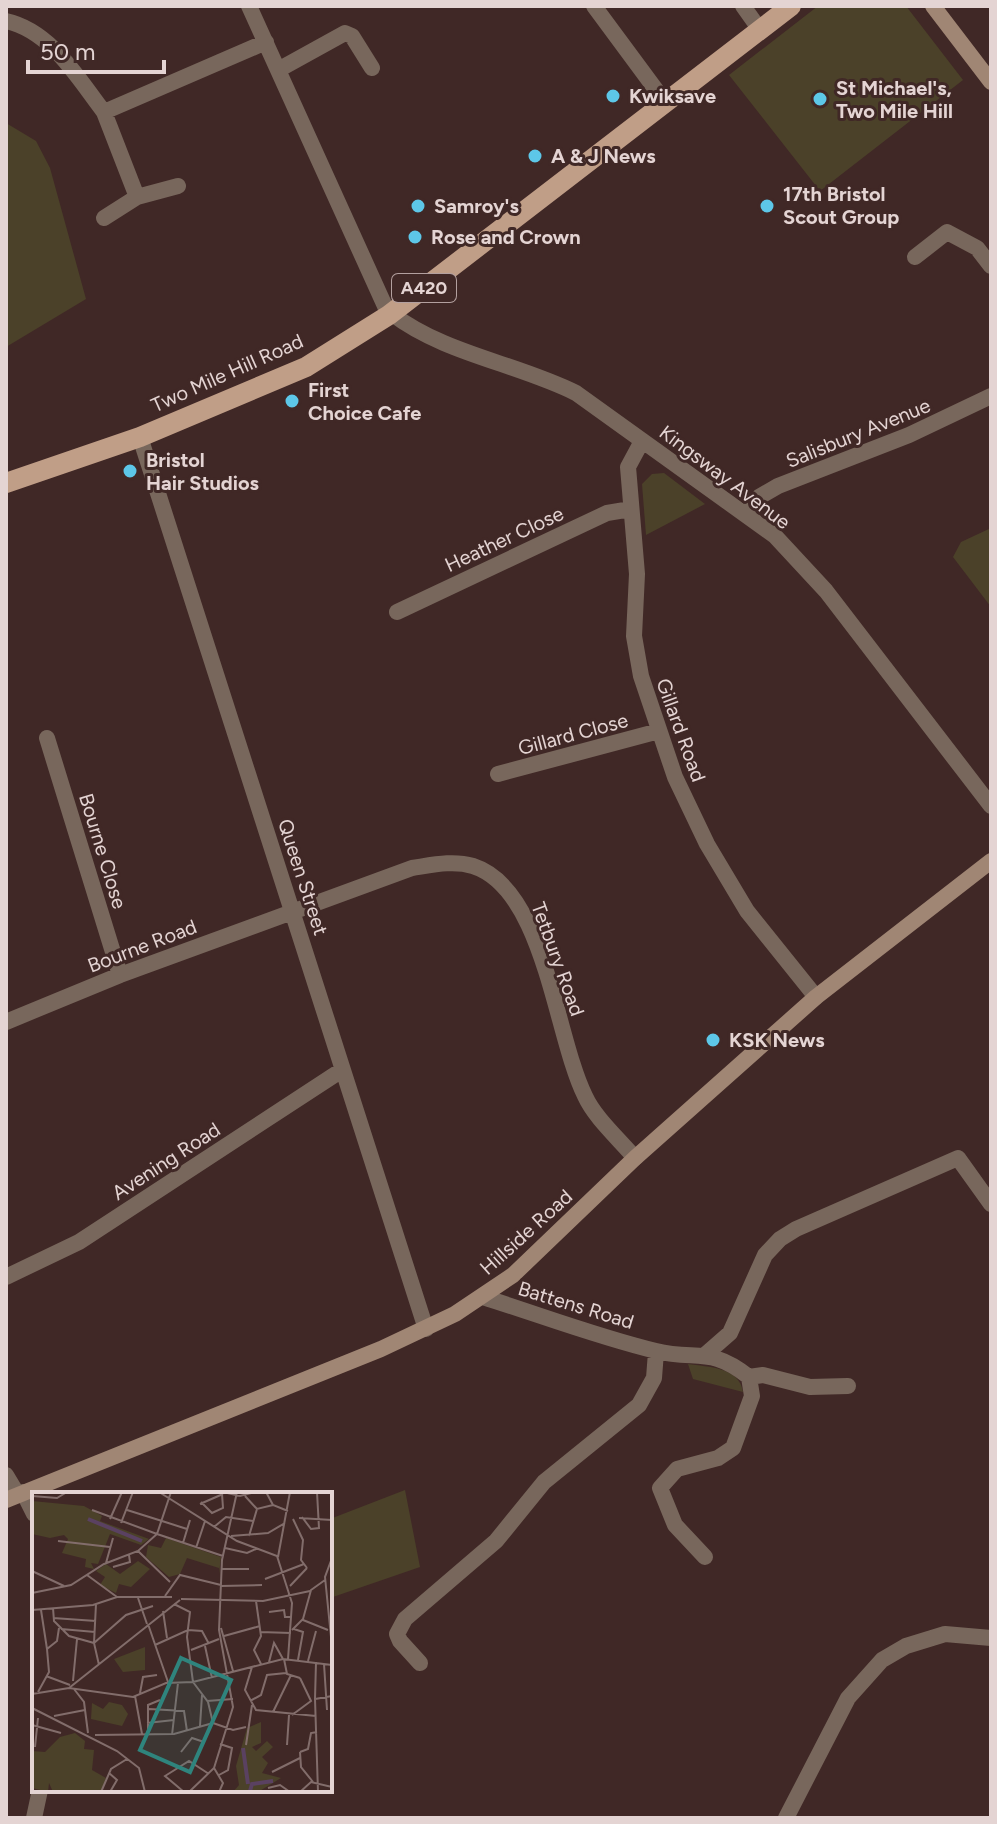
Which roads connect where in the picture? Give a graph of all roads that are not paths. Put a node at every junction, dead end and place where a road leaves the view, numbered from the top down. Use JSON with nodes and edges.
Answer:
{"nodes":[{"id":1,"x":249,"y":6,"type":"edge"},
{"id":2,"x":594,"y":6,"type":"edge"},
{"id":3,"x":743,"y":6,"type":"edge"},
{"id":4,"x":791,"y":6,"type":"edge"},
{"id":5,"x":933,"y":6,"type":"edge"},
{"id":6,"x":6,"y":21,"type":"edge"},
{"id":7,"x":760,"y":30,"type":"junction"},
{"id":8,"x":266,"y":42,"type":"junction"},
{"id":9,"x":372,"y":68,"type":"dead end"},
{"id":10,"x":278,"y":70,"type":"junction"},
{"id":11,"x":991,"y":82,"type":"edge"},
{"id":12,"x":665,"y":102,"type":"junction"},
{"id":13,"x":104,"y":112,"type":"junction"},
{"id":14,"x":178,"y":186,"type":"dead end"},
{"id":15,"x":137,"y":197,"type":"junction"},
{"id":16,"x":104,"y":218,"type":"dead end"},
{"id":17,"x":915,"y":257,"type":"dead end"},
{"id":18,"x":991,"y":266,"type":"edge"},
{"id":19,"x":390,"y":314,"type":"junction"},
{"id":20,"x":991,"y":396,"type":"edge"},
{"id":21,"x":140,"y":437,"type":"junction"},
{"id":22,"x":642,"y":441,"type":"junction"},
{"id":23,"x":6,"y":483,"type":"edge"},
{"id":24,"x":631,"y":509,"type":"junction"},
{"id":25,"x":746,"y":514,"type":"junction"},
{"id":26,"x":397,"y":612,"type":"dead end"},
{"id":27,"x":659,"y":731,"type":"junction"},
{"id":28,"x":47,"y":738,"type":"dead end"},
{"id":29,"x":498,"y":774,"type":"dead end"},
{"id":30,"x":991,"y":806,"type":"edge"},
{"id":31,"x":991,"y":861,"type":"edge"},
{"id":32,"x":293,"y":910,"type":"junction"},
{"id":33,"x":120,"y":975,"type":"junction"},
{"id":34,"x":816,"y":997,"type":"junction"},
{"id":35,"x":6,"y":1022,"type":"edge"},
{"id":36,"x":342,"y":1070,"type":"junction"},
{"id":37,"x":635,"y":1158,"type":"junction"},
{"id":38,"x":991,"y":1204,"type":"edge"},
{"id":39,"x":6,"y":1277,"type":"edge"},
{"id":40,"x":483,"y":1297,"type":"junction"},
{"id":41,"x":426,"y":1329,"type":"junction"},
{"id":42,"x":656,"y":1352,"type":"junction"},
{"id":43,"x":706,"y":1354,"type":"junction"},
{"id":44,"x":749,"y":1377,"type":"junction"},
{"id":45,"x":848,"y":1386,"type":"dead end"},
{"id":46,"x":6,"y":1475,"type":"edge"},
{"id":47,"x":16,"y":1496,"type":"edge"},
{"id":48,"x":32,"y":1512,"type":"edge"},
{"id":49,"x":705,"y":1557,"type":"dead end"},
{"id":50,"x":991,"y":1638,"type":"edge"},
{"id":51,"x":420,"y":1663,"type":"dead end"},
{"id":52,"x":40,"y":1792,"type":"edge"},
{"id":53,"x":34,"y":1818,"type":"edge"},
{"id":54,"x":786,"y":1818,"type":"edge"}],
"edges":[{"from":1,"to":8,"type":"street"},
{"from":2,"to":12,"type":"street"},
{"from":3,"to":7,"type":"street"},
{"from":4,"to":7,"type":"main road","name":"Two Mile Hill Road","number":"A420"},
{"from":5,"to":11,"type":"street"},
{"from":6,"to":13,"type":"street"},
{"from":7,"to":12,"type":"main road","name":"Two Mile Hill Road","number":"A420"},
{"from":8,"to":10,"type":"street"},
{"from":8,"to":13,"type":"street"},
{"from":9,"to":10,"type":"street"},
{"from":10,"to":19,"type":"street"},
{"from":12,"to":19,"type":"main road","name":"Two Mile Hill Road","number":"A420"},
{"from":13,"to":15,"type":"street"},
{"from":14,"to":15,"type":"street"},
{"from":15,"to":16,"type":"street"},
{"from":17,"to":18,"type":"street"},
{"from":19,"to":21,"type":"main road","name":"Two Mile Hill Road","number":"A420"},
{"from":19,"to":22,"type":"street","name":"Kingsway Avenue"},
{"from":20,"to":25,"type":"street","name":"Salisbury Avenue"},
{"from":21,"to":23,"type":"main road","name":"Two Mile Hill Road","number":"A420"},
{"from":21,"to":32,"type":"street","name":"Queen Street"},
{"from":22,"to":24,"type":"street","name":"Gillard Road"},
{"from":22,"to":25,"type":"street","name":"Kingsway Avenue"},
{"from":24,"to":26,"type":"street","name":"Heather Close"},
{"from":24,"to":27,"type":"street","name":"Gillard Road"},
{"from":25,"to":30,"type":"street","name":"Kingsway Avenue"},
{"from":27,"to":29,"type":"street","name":"Gillard Close"},
{"from":27,"to":34,"type":"street","name":"Gillard Road"},
{"from":28,"to":33,"type":"street","name":"Bourne Close"},
{"from":31,"to":34,"type":"street","name":"Hillside Road"},
{"from":32,"to":33,"type":"street","name":"Bourne Road"},
{"from":32,"to":36,"type":"street","name":"Queen Street"},
{"from":32,"to":37,"type":"street","name":"Tetbury Road"},
{"from":33,"to":35,"type":"street","name":"Bourne Road"},
{"from":34,"to":37,"type":"street","name":"Hillside Road"},
{"from":36,"to":39,"type":"street","name":"Avening Road"},
{"from":36,"to":41,"type":"street","name":"Queen Street"},
{"from":37,"to":40,"type":"street","name":"Hillside Road"},
{"from":38,"to":43,"type":"street"},
{"from":40,"to":41,"type":"street","name":"Hillside Road"},
{"from":40,"to":42,"type":"street","name":"Battens Road"},
{"from":41,"to":47,"type":"street","name":"Hillside Road"},
{"from":42,"to":43,"type":"street","name":"Battens Road"},
{"from":42,"to":51,"type":"street"},
{"from":43,"to":44,"type":"street"},
{"from":44,"to":45,"type":"street"},
{"from":44,"to":49,"type":"street"},
{"from":46,"to":47,"type":"street"},
{"from":47,"to":48,"type":"street"},
{"from":50,"to":54,"type":"street"},
{"from":52,"to":53,"type":"street"}]}
